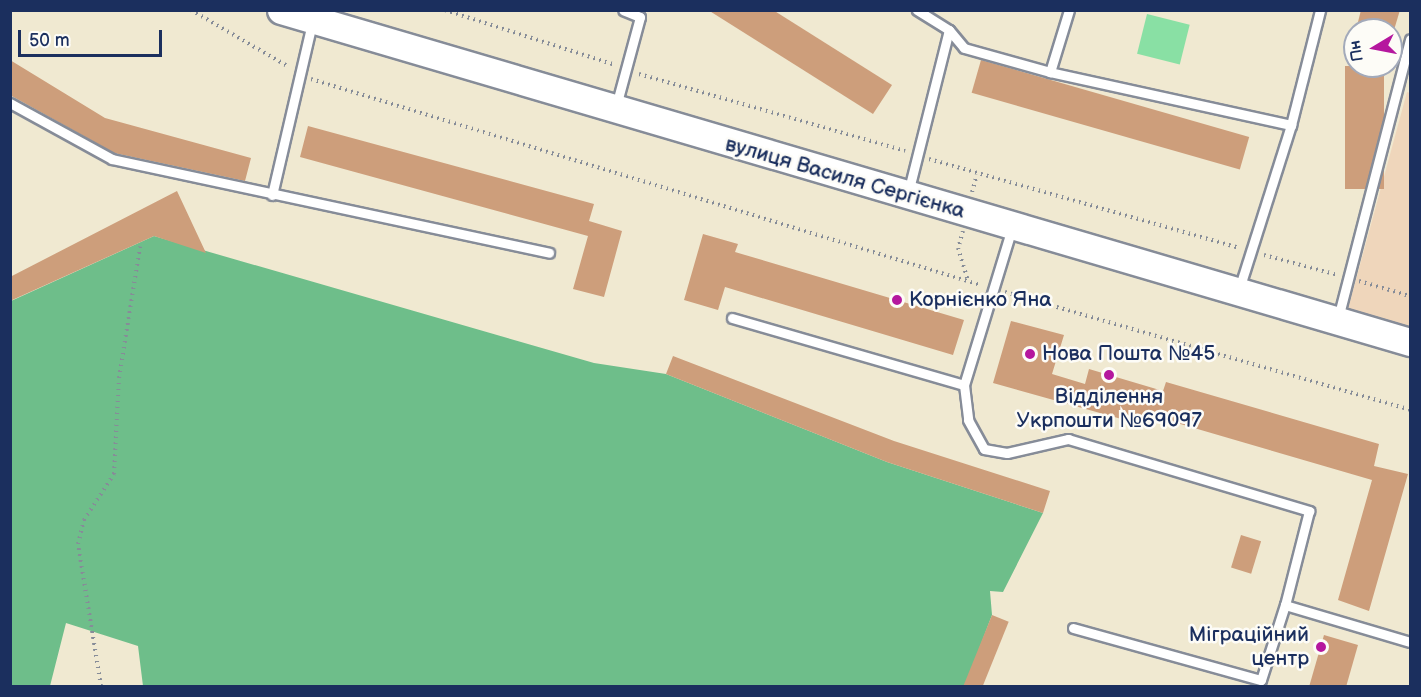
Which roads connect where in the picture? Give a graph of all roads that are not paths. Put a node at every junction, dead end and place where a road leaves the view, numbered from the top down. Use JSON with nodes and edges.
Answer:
{"nodes":[{"id":1,"x":281,"y":10,"type":"edge"},
{"id":2,"x":623,"y":10,"type":"edge"},
{"id":3,"x":917,"y":10,"type":"edge"},
{"id":4,"x":1069,"y":10,"type":"edge"},
{"id":5,"x":1320,"y":10,"type":"edge"},
{"id":6,"x":312,"y":23,"type":"junction"},
{"id":7,"x":948,"y":30,"type":"junction"},
{"id":8,"x":1410,"y":39,"type":"edge"},
{"id":9,"x":1050,"y":72,"type":"junction"},
{"id":10,"x":10,"y":103,"type":"edge"},
{"id":11,"x":614,"y":111,"type":"junction"},
{"id":12,"x":1291,"y":125,"type":"junction"},
{"id":13,"x":272,"y":195,"type":"junction"},
{"id":14,"x":908,"y":196,"type":"junction"},
{"id":15,"x":1013,"y":226,"type":"junction"},
{"id":16,"x":549,"y":253,"type":"dead end"},
{"id":17,"x":1238,"y":291,"type":"junction"},
{"id":18,"x":732,"y":318,"type":"dead end"},
{"id":19,"x":1337,"y":321,"type":"junction"},
{"id":20,"x":1410,"y":342,"type":"edge"},
{"id":21,"x":964,"y":386,"type":"junction"},
{"id":22,"x":1285,"y":605,"type":"junction"},
{"id":23,"x":1073,"y":628,"type":"dead end"},
{"id":24,"x":1410,"y":642,"type":"edge"}],
"edges":[{"from":1,"to":6,"type":"main road","name":"вулиця Василя Сергієнка"},
{"from":2,"to":11,"type":"lane"},
{"from":3,"to":7,"type":"lane"},
{"from":4,"to":9,"type":"lane"},
{"from":5,"to":12,"type":"lane"},
{"from":6,"to":11,"type":"main road","name":"вулиця Василя Сергієнка"},
{"from":6,"to":13,"type":"lane"},
{"from":7,"to":9,"type":"lane"},
{"from":7,"to":14,"type":"lane"},
{"from":8,"to":19,"type":"lane"},
{"from":9,"to":12,"type":"lane"},
{"from":10,"to":13,"type":"lane"},
{"from":11,"to":14,"type":"main road","name":"вулиця Василя Сергієнка"},
{"from":12,"to":17,"type":"lane"},
{"from":13,"to":16,"type":"lane"},
{"from":14,"to":15,"type":"main road","name":"вулиця Василя Сергієнка"},
{"from":15,"to":17,"type":"main road","name":"вулиця Василя Сергієнка"},
{"from":15,"to":21,"type":"lane"},
{"from":17,"to":19,"type":"main road","name":"вулиця Василя Сергієнка"},
{"from":18,"to":21,"type":"lane"},
{"from":19,"to":20,"type":"main road","name":"вулиця Василя Сергієнка"},
{"from":21,"to":22,"type":"lane"},
{"from":22,"to":23,"type":"lane"},
{"from":22,"to":24,"type":"lane"}]}
